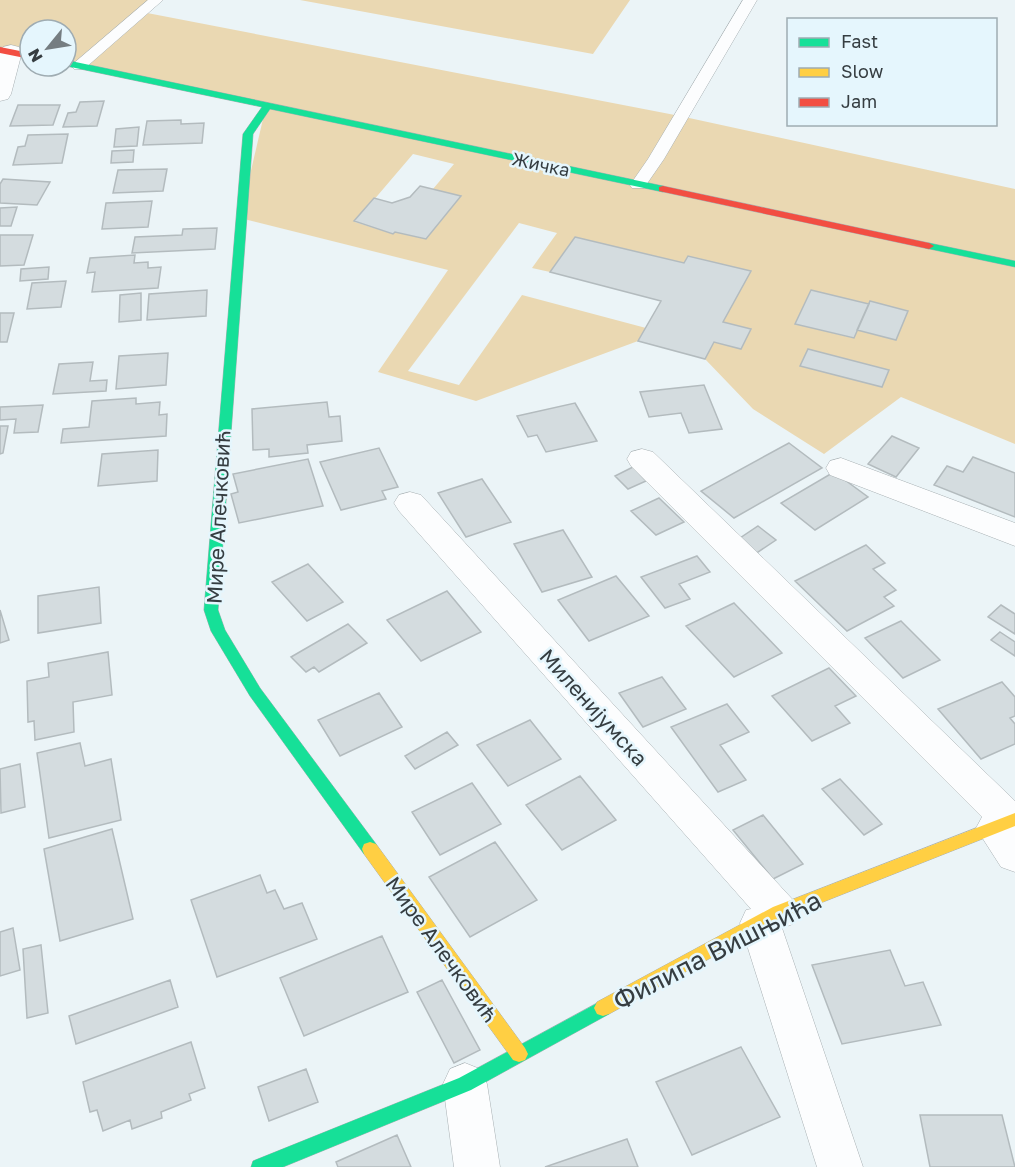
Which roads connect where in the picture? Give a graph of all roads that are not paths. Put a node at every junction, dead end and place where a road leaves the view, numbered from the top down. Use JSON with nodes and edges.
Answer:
{"nodes":[{"id":1,"x":156,"y":0,"type":"edge"},
{"id":2,"x":750,"y":0,"type":"edge"},
{"id":3,"x":14,"y":53,"type":"edge"},
{"id":4,"x":78,"y":60,"type":"edge"},
{"id":5,"x":78,"y":65,"type":"edge"},
{"id":6,"x":0,"y":94,"type":"edge"},
{"id":7,"x":267,"y":106,"type":"junction"},
{"id":8,"x":638,"y":184,"type":"junction"},
{"id":9,"x":1015,"y":264,"type":"edge"},
{"id":10,"x":642,"y":459,"type":"dead end"},
{"id":11,"x":841,"y":468,"type":"dead end"},
{"id":12,"x":410,"y":502,"type":"dead end"},
{"id":13,"x":1015,"y":535,"type":"edge"},
{"id":14,"x":1009,"y":831,"type":"edge"},
{"id":15,"x":770,"y":917,"type":"junction"},
{"id":16,"x":519,"y":1054,"type":"junction"},
{"id":17,"x":465,"y":1084,"type":"junction"},
{"id":18,"x":260,"y":1167,"type":"edge"},
{"id":19,"x":477,"y":1167,"type":"edge"},
{"id":20,"x":840,"y":1167,"type":"edge"}],
"edges":[{"from":1,"to":4,"type":"lane"},
{"from":2,"to":8,"type":"lane"},
{"from":3,"to":6,"type":"street"},
{"from":5,"to":7,"type":"street","name":"Жичка"},
{"from":7,"to":8,"type":"street","name":"Жичка"},
{"from":7,"to":16,"type":"street","name":"Мире Алечковић"},
{"from":8,"to":9,"type":"street","name":"Жичка"},
{"from":10,"to":14,"type":"street","name":"Филипа Вишњића"},
{"from":11,"to":13,"type":"street"},
{"from":12,"to":15,"type":"street","name":"Миленијумска"},
{"from":14,"to":15,"type":"street","name":"Филипа Вишњића"},
{"from":15,"to":16,"type":"street","name":"Филипа Вишњића"},
{"from":15,"to":20,"type":"street"},
{"from":16,"to":17,"type":"street","name":"Филипа Вишњића"},
{"from":17,"to":18,"type":"street","name":"Филипа Вишњића"},
{"from":17,"to":19,"type":"street"}]}
